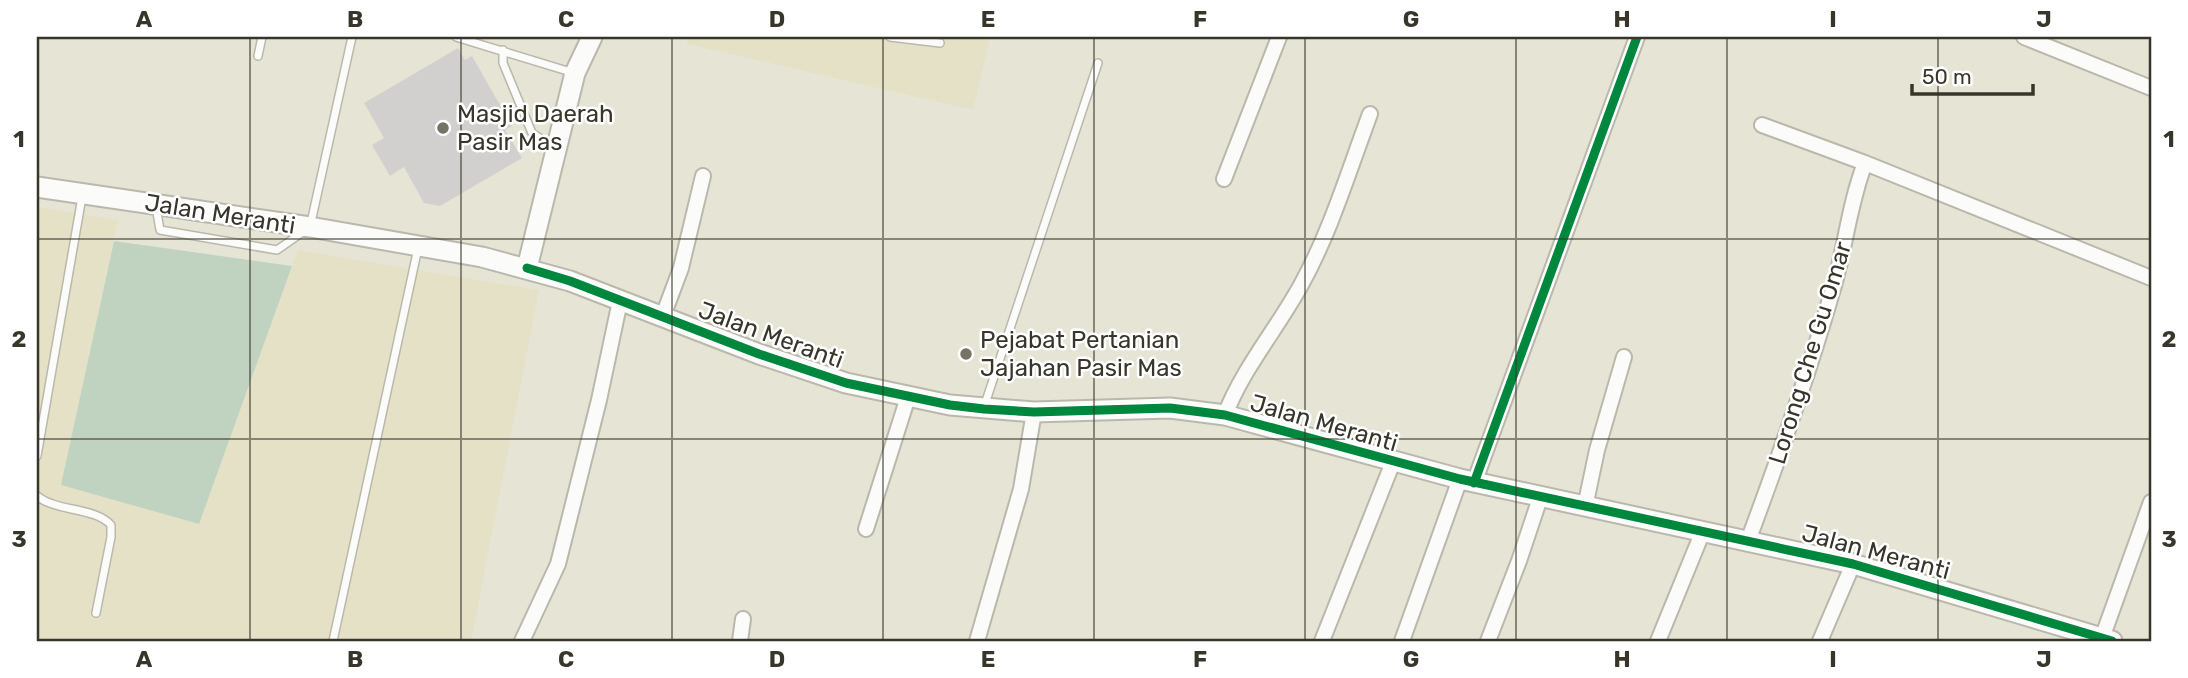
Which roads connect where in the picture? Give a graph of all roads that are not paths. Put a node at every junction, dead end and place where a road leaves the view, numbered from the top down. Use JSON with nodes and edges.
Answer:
{"nodes":[{"id":1,"x":262,"y":37,"type":"edge"},
{"id":2,"x":352,"y":37,"type":"edge"},
{"id":3,"x":456,"y":37,"type":"edge"},
{"id":4,"x":592,"y":37,"type":"edge"},
{"id":5,"x":890,"y":37,"type":"edge"},
{"id":6,"x":1279,"y":37,"type":"edge"},
{"id":7,"x":1637,"y":37,"type":"edge"},
{"id":8,"x":2024,"y":37,"type":"edge"},
{"id":9,"x":940,"y":43,"type":"dead end"},
{"id":10,"x":503,"y":51,"type":"junction"},
{"id":11,"x":258,"y":56,"type":"dead end"},
{"id":12,"x":1098,"y":62,"type":"dead end"},
{"id":13,"x":575,"y":73,"type":"junction"},
{"id":14,"x":2151,"y":88,"type":"edge"},
{"id":15,"x":1370,"y":114,"type":"dead end"},
{"id":16,"x":1762,"y":125,"type":"dead end"},
{"id":17,"x":558,"y":143,"type":"junction"},
{"id":18,"x":1865,"y":163,"type":"junction"},
{"id":19,"x":703,"y":176,"type":"dead end"},
{"id":20,"x":1224,"y":178,"type":"dead end"},
{"id":21,"x":37,"y":187,"type":"edge"},
{"id":22,"x":83,"y":193,"type":"junction"},
{"id":23,"x":155,"y":204,"type":"junction"},
{"id":24,"x":310,"y":227,"type":"junction"},
{"id":25,"x":418,"y":246,"type":"junction"},
{"id":26,"x":527,"y":268,"type":"junction"},
{"id":27,"x":2151,"y":278,"type":"edge"},
{"id":28,"x":620,"y":301,"type":"junction"},
{"id":29,"x":663,"y":316,"type":"junction"},
{"id":30,"x":1625,"y":356,"type":"dead end"},
{"id":31,"x":908,"y":397,"type":"junction"},
{"id":32,"x":984,"y":409,"type":"junction"},
{"id":33,"x":1034,"y":412,"type":"junction"},
{"id":34,"x":1225,"y":415,"type":"junction"},
{"id":35,"x":37,"y":456,"type":"edge"},
{"id":36,"x":1393,"y":462,"type":"junction"},
{"id":37,"x":1467,"y":481,"type":"junction"},
{"id":38,"x":37,"y":496,"type":"edge"},
{"id":39,"x":1540,"y":498,"type":"junction"},
{"id":40,"x":2151,"y":502,"type":"edge"},
{"id":41,"x":1585,"y":507,"type":"junction"},
{"id":42,"x":866,"y":529,"type":"dead end"},
{"id":43,"x":1703,"y":531,"type":"junction"},
{"id":44,"x":1748,"y":541,"type":"junction"},
{"id":45,"x":1853,"y":564,"type":"junction"},
{"id":46,"x":96,"y":613,"type":"dead end"},
{"id":47,"x":743,"y":619,"type":"dead end"},
{"id":48,"x":2105,"y":640,"type":"edge"},
{"id":49,"x":333,"y":641,"type":"edge"},
{"id":50,"x":522,"y":641,"type":"edge"},
{"id":51,"x":740,"y":641,"type":"edge"},
{"id":52,"x":977,"y":641,"type":"edge"},
{"id":53,"x":1322,"y":641,"type":"edge"},
{"id":54,"x":1402,"y":641,"type":"edge"},
{"id":55,"x":1488,"y":641,"type":"edge"},
{"id":56,"x":1658,"y":641,"type":"edge"},
{"id":57,"x":1820,"y":641,"type":"edge"}],
"edges":[{"from":1,"to":11,"type":"lane"},
{"from":2,"to":24,"type":"lane"},
{"from":3,"to":10,"type":"lane"},
{"from":4,"to":13,"type":"street"},
{"from":5,"to":9,"type":"lane"},
{"from":6,"to":20,"type":"street"},
{"from":7,"to":37,"type":"street"},
{"from":8,"to":14,"type":"street"},
{"from":10,"to":13,"type":"lane"},
{"from":10,"to":17,"type":"lane"},
{"from":12,"to":32,"type":"lane"},
{"from":13,"to":17,"type":"street"},
{"from":15,"to":34,"type":"street"},
{"from":16,"to":18,"type":"street"},
{"from":17,"to":26,"type":"street"},
{"from":18,"to":27,"type":"street"},
{"from":18,"to":44,"type":"street","name":"Lorong Che Gu Omar"},
{"from":19,"to":29,"type":"street"},
{"from":21,"to":22,"type":"street","name":"Jalan Meranti"},
{"from":22,"to":23,"type":"street","name":"Jalan Meranti"},
{"from":22,"to":35,"type":"lane"},
{"from":23,"to":24,"type":"street","name":"Jalan Meranti"},
{"from":23,"to":24,"type":"lane"},
{"from":24,"to":25,"type":"street","name":"Jalan Meranti"},
{"from":25,"to":26,"type":"street","name":"Jalan Meranti"},
{"from":25,"to":49,"type":"lane"},
{"from":26,"to":28,"type":"street","name":"Jalan Meranti"},
{"from":28,"to":29,"type":"street","name":"Jalan Meranti"},
{"from":28,"to":50,"type":"street"},
{"from":29,"to":31,"type":"street","name":"Jalan Meranti"},
{"from":30,"to":41,"type":"street"},
{"from":31,"to":32,"type":"street","name":"Jalan Meranti"},
{"from":31,"to":42,"type":"street"},
{"from":32,"to":33,"type":"street","name":"Jalan Meranti"},
{"from":33,"to":34,"type":"street","name":"Jalan Meranti"},
{"from":33,"to":52,"type":"street"},
{"from":34,"to":36,"type":"street","name":"Jalan Meranti"},
{"from":36,"to":37,"type":"street","name":"Jalan Meranti"},
{"from":36,"to":53,"type":"street"},
{"from":37,"to":39,"type":"street","name":"Jalan Meranti"},
{"from":37,"to":54,"type":"street"},
{"from":38,"to":46,"type":"lane"},
{"from":39,"to":41,"type":"street","name":"Jalan Meranti"},
{"from":39,"to":55,"type":"street"},
{"from":40,"to":48,"type":"street"},
{"from":41,"to":43,"type":"street","name":"Jalan Meranti"},
{"from":43,"to":44,"type":"street","name":"Jalan Meranti"},
{"from":43,"to":56,"type":"street"},
{"from":44,"to":45,"type":"street","name":"Jalan Meranti"},
{"from":45,"to":48,"type":"street","name":"Jalan Meranti"},
{"from":45,"to":57,"type":"street"},
{"from":47,"to":51,"type":"street"}]}
